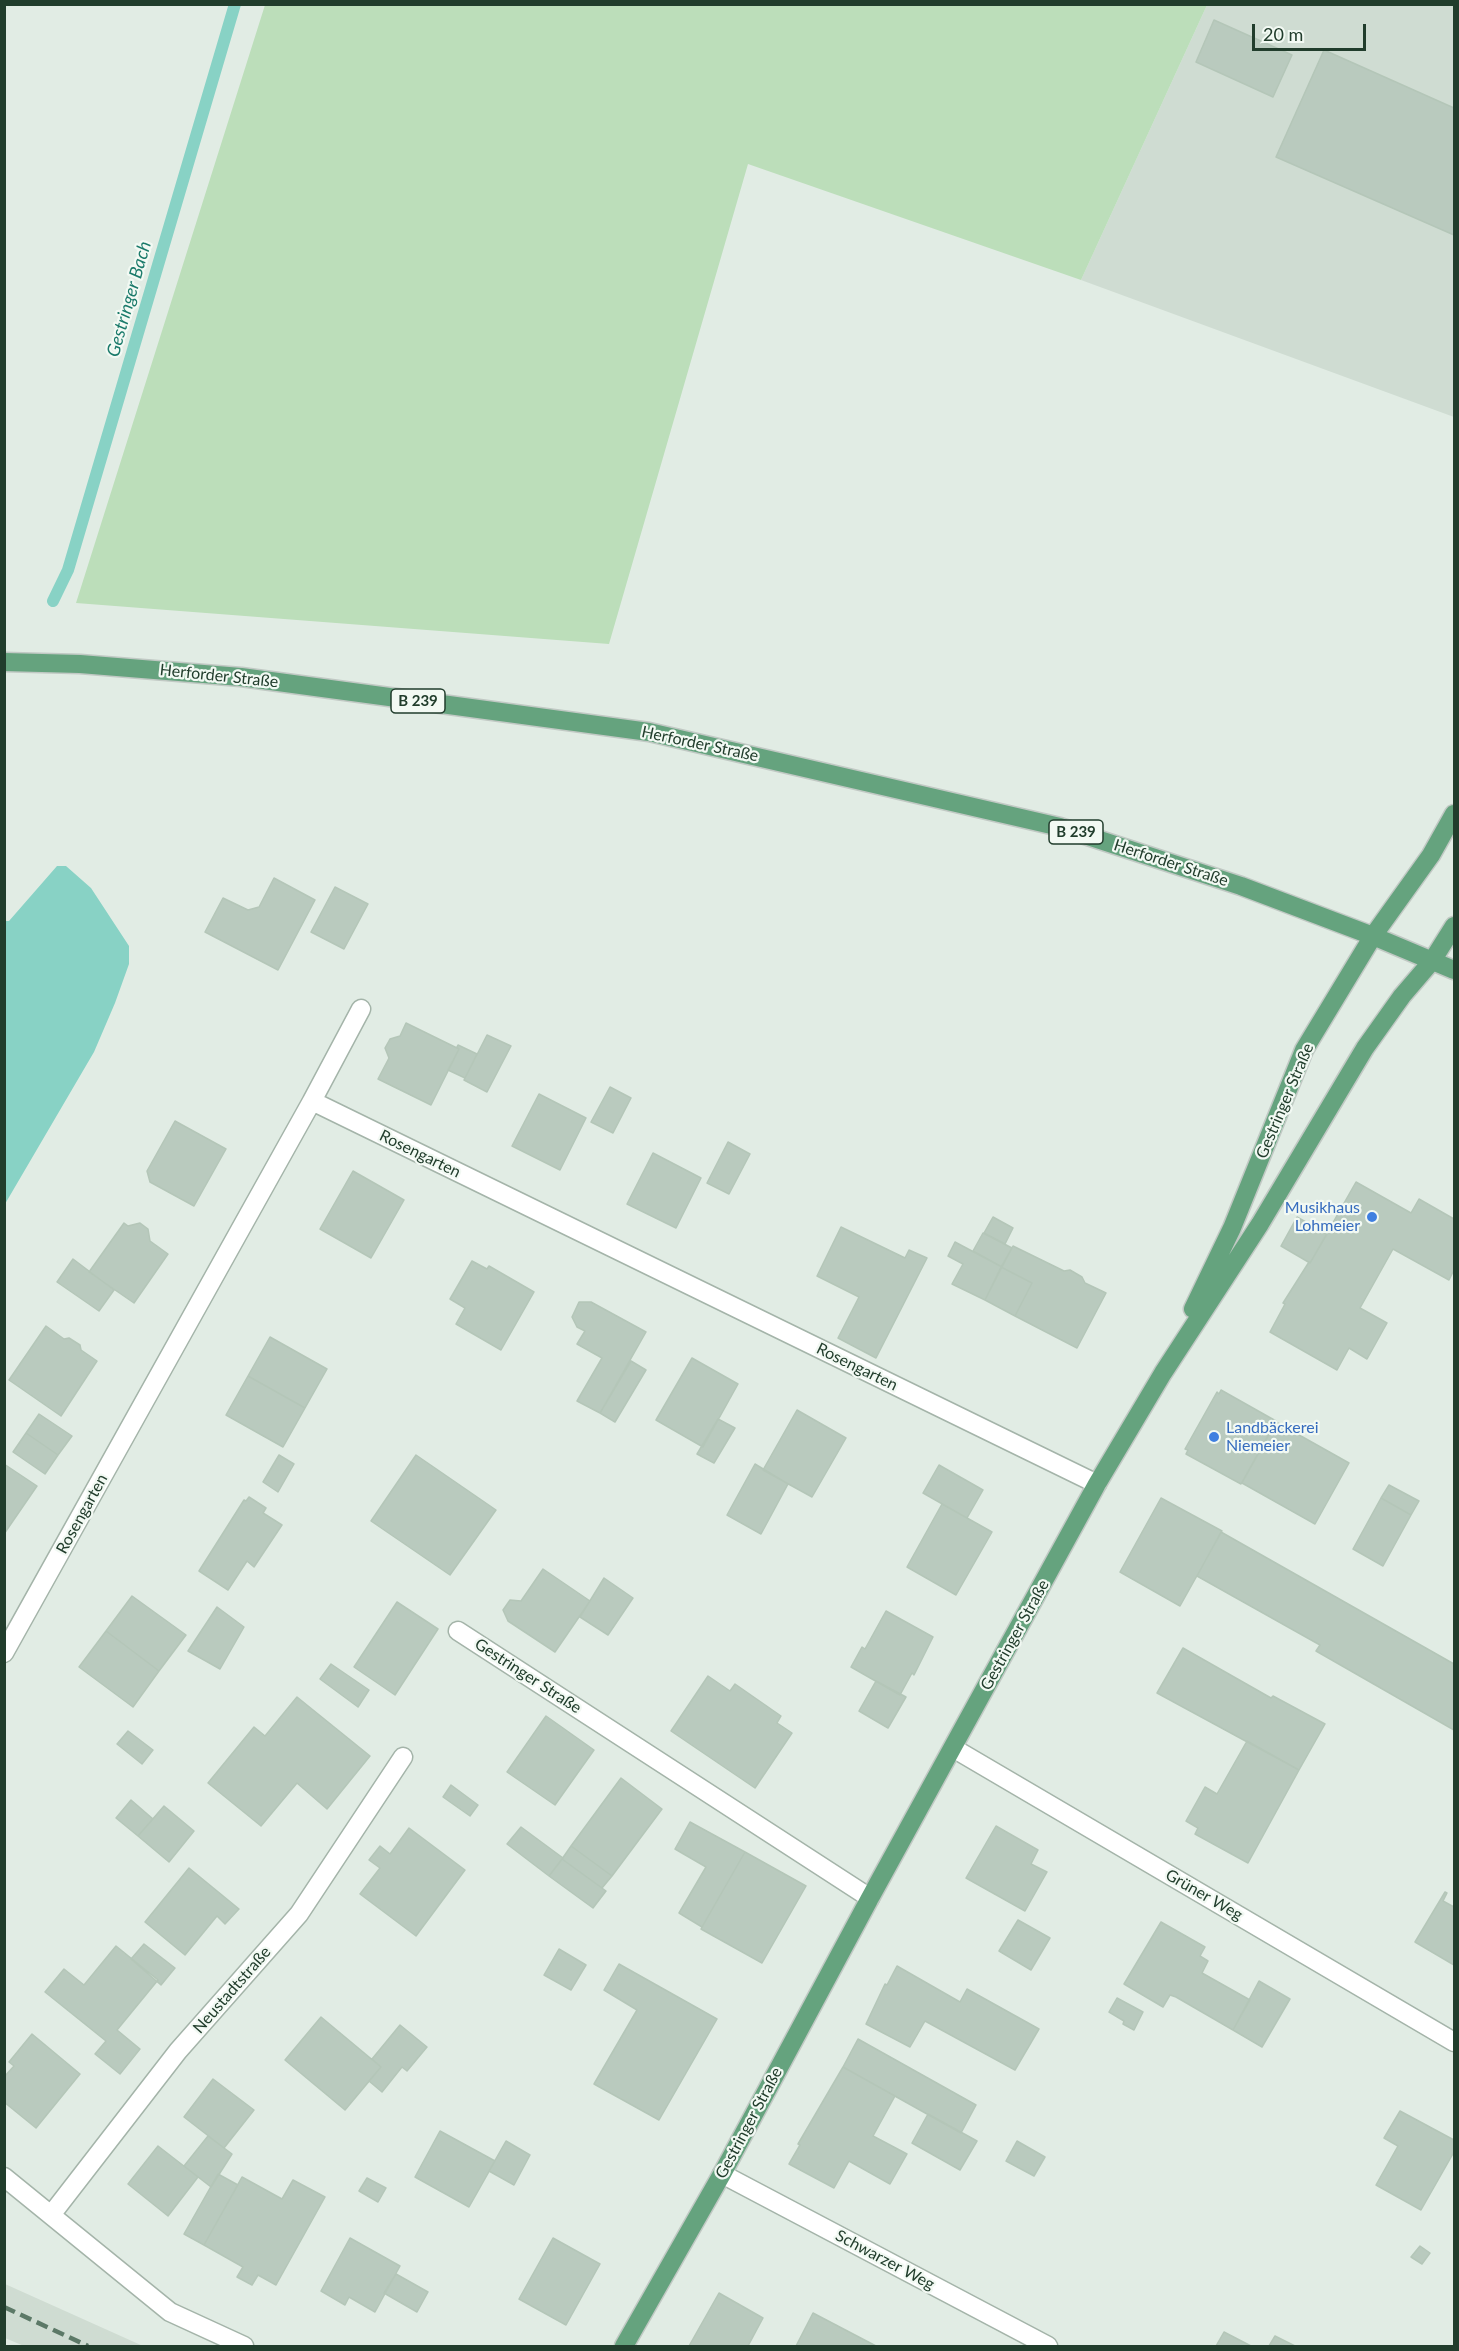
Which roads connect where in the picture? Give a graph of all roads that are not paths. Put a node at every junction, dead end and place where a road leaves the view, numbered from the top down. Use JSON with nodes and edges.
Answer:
{"nodes":[{"id":1,"x":4,"y":662,"type":"edge"},
{"id":2,"x":1455,"y":814,"type":"edge"},
{"id":3,"x":1455,"y":926,"type":"edge"},
{"id":4,"x":1373,"y":936,"type":"junction"},
{"id":5,"x":1432,"y":961,"type":"junction"},
{"id":6,"x":1455,"y":970,"type":"edge"},
{"id":7,"x":361,"y":1009,"type":"dead end"},
{"id":8,"x":312,"y":1101,"type":"junction"},
{"id":9,"x":1162,"y":1373,"type":"junction"},
{"id":10,"x":1097,"y":1484,"type":"junction"},
{"id":11,"x":458,"y":1631,"type":"dead end"},
{"id":12,"x":4,"y":1653,"type":"edge"},
{"id":13,"x":953,"y":1748,"type":"junction"},
{"id":14,"x":403,"y":1757,"type":"dead end"},
{"id":15,"x":870,"y":1898,"type":"junction"},
{"id":16,"x":1455,"y":2042,"type":"edge"},
{"id":17,"x":722,"y":2174,"type":"junction"},
{"id":18,"x":4,"y":2177,"type":"edge"},
{"id":19,"x":51,"y":2215,"type":"junction"},
{"id":20,"x":244,"y":2346,"type":"edge"},
{"id":21,"x":624,"y":2346,"type":"edge"},
{"id":22,"x":1048,"y":2346,"type":"edge"}],
"edges":[{"from":1,"to":4,"type":"main road","name":"Herforder Straße","number":"B 239"},
{"from":2,"to":4,"type":"main road","name":"Gestringer Straße"},
{"from":3,"to":5,"type":"main road","name":"Gestringer Straße"},
{"from":4,"to":5,"type":"main road","number":"B 239"},
{"from":4,"to":9,"type":"main road","name":"Gestringer Straße"},
{"from":5,"to":6,"type":"main road","number":"B 239"},
{"from":5,"to":9,"type":"main road","name":"Gestringer Straße"},
{"from":7,"to":8,"type":"street"},
{"from":8,"to":10,"type":"street","name":"Rosengarten"},
{"from":8,"to":12,"type":"street","name":"Rosengarten"},
{"from":9,"to":10,"type":"main road","name":"Gestringer Straße"},
{"from":10,"to":13,"type":"main road","name":"Gestringer Straße"},
{"from":11,"to":15,"type":"street","name":"Gestringer Straße"},
{"from":13,"to":15,"type":"main road","name":"Gestringer Straße"},
{"from":13,"to":16,"type":"street","name":"Grüner Weg"},
{"from":14,"to":19,"type":"street","name":"Neustadtstraße"},
{"from":15,"to":17,"type":"main road","name":"Gestringer Straße"},
{"from":17,"to":21,"type":"main road","name":"Gestringer Straße"},
{"from":17,"to":22,"type":"street","name":"Schwarzer Weg"},
{"from":18,"to":19,"type":"street"},
{"from":19,"to":20,"type":"street"}]}
